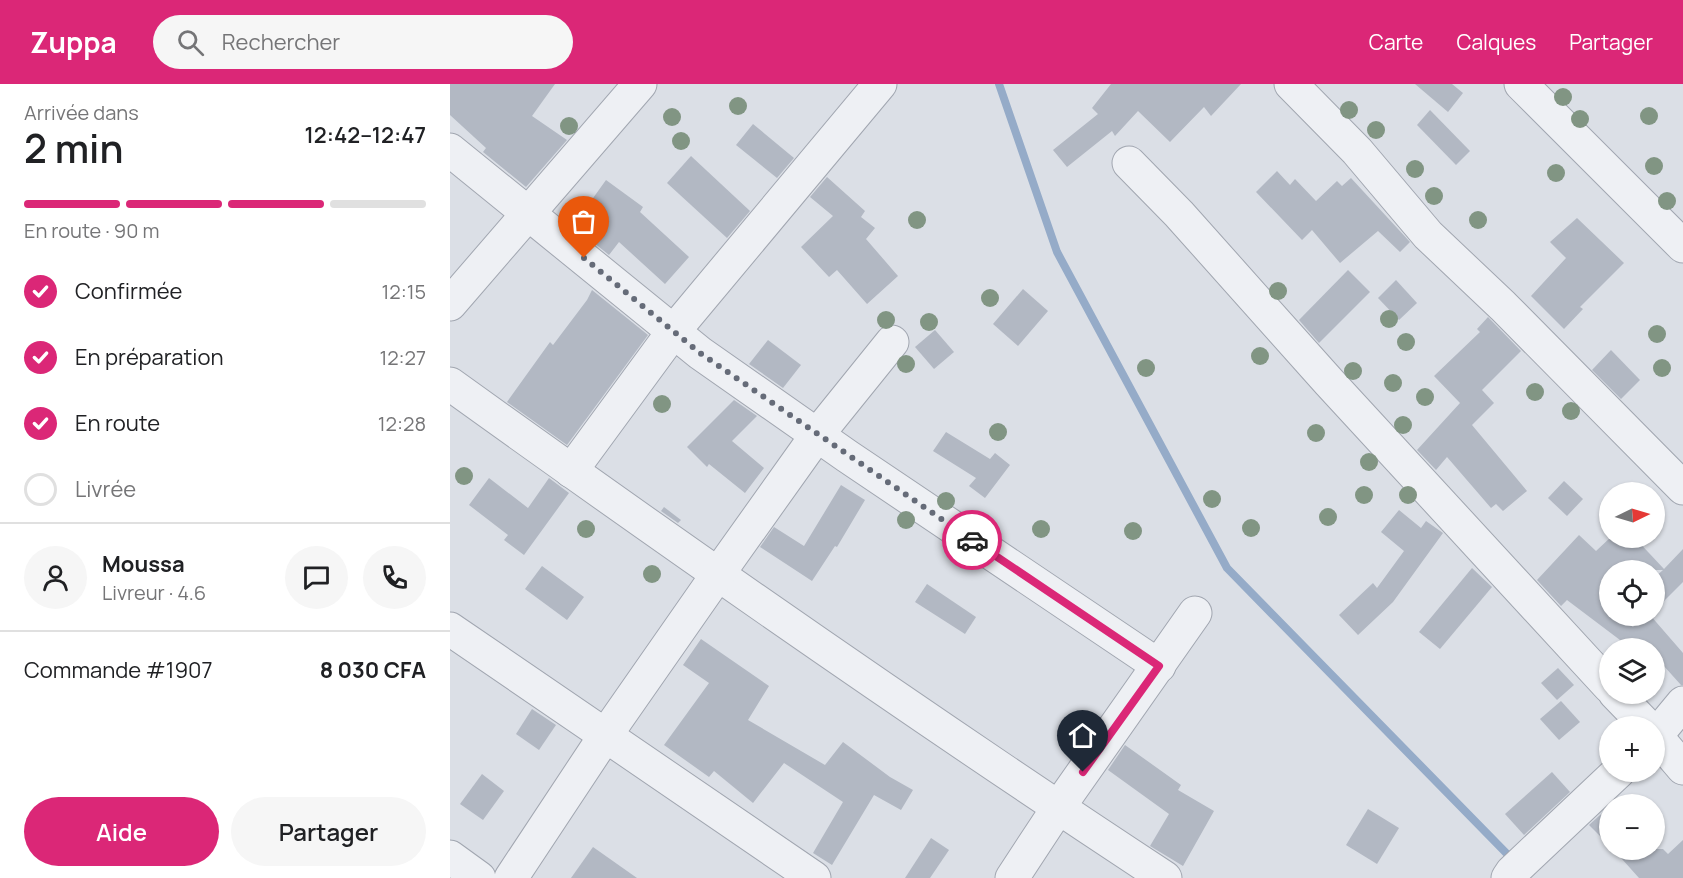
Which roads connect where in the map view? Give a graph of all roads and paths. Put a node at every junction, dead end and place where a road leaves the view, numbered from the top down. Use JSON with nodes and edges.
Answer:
{"nodes":[{"id":1,"x":640,"y":84,"type":"edge"},
{"id":2,"x":880,"y":84,"type":"edge"},
{"id":3,"x":1291,"y":84,"type":"edge"},
{"id":4,"x":1521,"y":84,"type":"edge"},
{"id":5,"x":450,"y":150,"type":"edge"},
{"id":6,"x":1130,"y":163,"type":"dead end"},
{"id":7,"x":528,"y":212,"type":"junction"},
{"id":8,"x":1683,"y":246,"type":"edge"},
{"id":9,"x":450,"y":304,"type":"edge"},
{"id":10,"x":673,"y":332,"type":"junction"},
{"id":11,"x":892,"y":342,"type":"dead end"},
{"id":12,"x":450,"y":384,"type":"edge"},
{"id":13,"x":817,"y":435,"type":"junction"},
{"id":14,"x":571,"y":471,"type":"junction"},
{"id":15,"x":1683,"y":488,"type":"edge"},
{"id":16,"x":718,"y":574,"type":"junction"},
{"id":17,"x":1195,"y":614,"type":"dead end"},
{"id":18,"x":450,"y":629,"type":"edge"},
{"id":19,"x":1159,"y":666,"type":"junction"},
{"id":20,"x":1599,"y":675,"type":"edge"},
{"id":21,"x":1683,"y":703,"type":"edge"},
{"id":22,"x":1625,"y":704,"type":"edge"},
{"id":23,"x":1637,"y":716,"type":"edge"},
{"id":24,"x":1665,"y":721,"type":"edge"},
{"id":25,"x":605,"y":736,"type":"junction"},
{"id":26,"x":1665,"y":747,"type":"edge"},
{"id":27,"x":1683,"y":768,"type":"edge"},
{"id":28,"x":1607,"y":782,"type":"edge"},
{"id":29,"x":1058,"y":808,"type":"junction"},
{"id":30,"x":450,"y":857,"type":"edge"},
{"id":31,"x":479,"y":878,"type":"edge"},
{"id":32,"x":511,"y":878,"type":"edge"},
{"id":33,"x":814,"y":878,"type":"edge"},
{"id":34,"x":1012,"y":878,"type":"edge"},
{"id":35,"x":1165,"y":878,"type":"edge"},
{"id":36,"x":1508,"y":878,"type":"edge"}],
"edges":[{"from":1,"to":7,"type":"street"},
{"from":2,"to":10,"type":"street"},
{"from":3,"to":15,"type":"street"},
{"from":4,"to":8,"type":"street"},
{"from":5,"to":7,"type":"street"},
{"from":6,"to":20,"type":"street"},
{"from":7,"to":9,"type":"street"},
{"from":7,"to":10,"type":"street"},
{"from":10,"to":13,"type":"street"},
{"from":10,"to":14,"type":"street"},
{"from":11,"to":13,"type":"street"},
{"from":12,"to":14,"type":"street"},
{"from":13,"to":16,"type":"street"},
{"from":13,"to":19,"type":"street"},
{"from":14,"to":16,"type":"street"},
{"from":16,"to":25,"type":"street"},
{"from":16,"to":29,"type":"street"},
{"from":17,"to":19,"type":"street"},
{"from":18,"to":25,"type":"street"},
{"from":19,"to":29,"type":"street"},
{"from":21,"to":24,"type":"street"},
{"from":22,"to":23,"type":"street"},
{"from":25,"to":32,"type":"street"},
{"from":25,"to":33,"type":"street"},
{"from":26,"to":27,"type":"street"},
{"from":28,"to":36,"type":"street"},
{"from":29,"to":34,"type":"street"},
{"from":29,"to":35,"type":"street"},
{"from":30,"to":31,"type":"street"}]}
